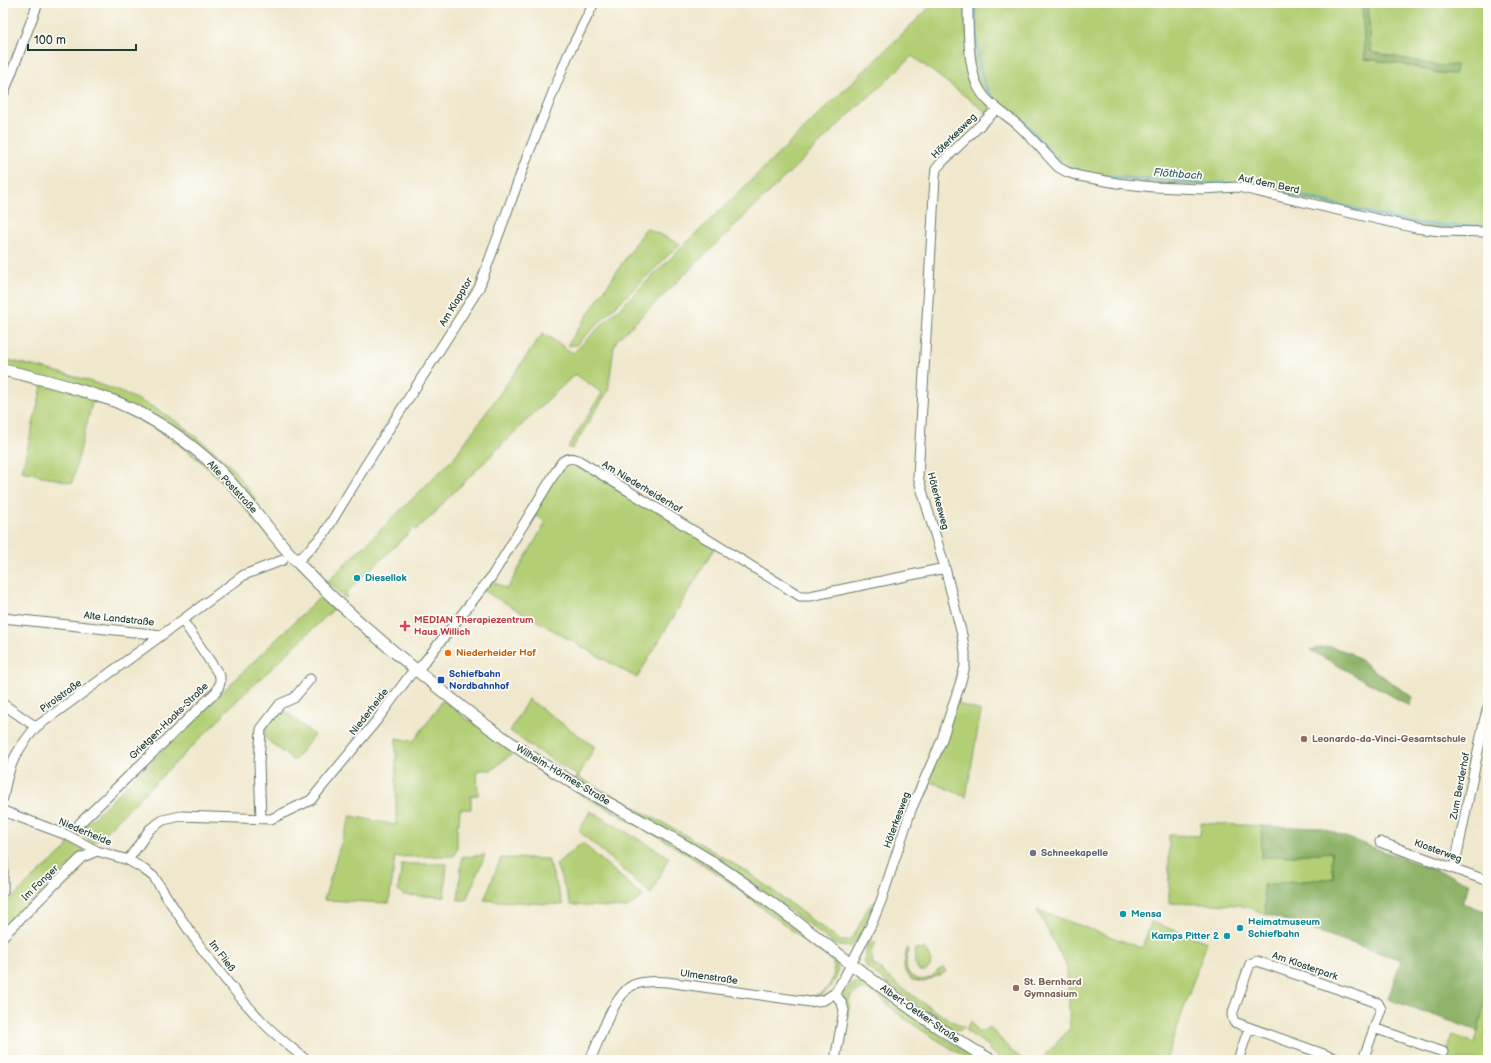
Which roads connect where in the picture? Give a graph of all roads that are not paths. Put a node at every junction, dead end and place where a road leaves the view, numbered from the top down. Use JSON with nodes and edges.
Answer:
{"nodes":[{"id":1,"x":38,"y":3,"type":"edge"},
{"id":2,"x":594,"y":3,"type":"edge"},
{"id":3,"x":968,"y":3,"type":"edge"},
{"id":4,"x":3,"y":95,"type":"edge"},
{"id":5,"x":996,"y":110,"type":"junction"},
{"id":6,"x":1488,"y":232,"type":"edge"},
{"id":7,"x":3,"y":370,"type":"edge"},
{"id":8,"x":288,"y":559,"type":"junction"},
{"id":9,"x":945,"y":568,"type":"junction"},
{"id":10,"x":3,"y":618,"type":"edge"},
{"id":11,"x":183,"y":621,"type":"junction"},
{"id":12,"x":162,"y":635,"type":"junction"},
{"id":13,"x":417,"y":669,"type":"junction"},
{"id":14,"x":310,"y":679,"type":"dead end"},
{"id":15,"x":3,"y":704,"type":"edge"},
{"id":16,"x":1488,"y":707,"type":"edge"},
{"id":17,"x":36,"y":727,"type":"junction"},
{"id":18,"x":3,"y":798,"type":"edge"},
{"id":19,"x":3,"y":811,"type":"edge"},
{"id":20,"x":262,"y":819,"type":"junction"},
{"id":21,"x":79,"y":824,"type":"dead end"},
{"id":22,"x":1380,"y":842,"type":"dead end"},
{"id":23,"x":97,"y":851,"type":"junction"},
{"id":24,"x":3,"y":855,"type":"edge"},
{"id":25,"x":128,"y":860,"type":"junction"},
{"id":26,"x":1454,"y":869,"type":"junction"},
{"id":27,"x":1488,"y":881,"type":"edge"},
{"id":28,"x":3,"y":892,"type":"edge"},
{"id":29,"x":3,"y":936,"type":"edge"},
{"id":30,"x":851,"y":964,"type":"junction"},
{"id":31,"x":835,"y":993,"type":"junction"},
{"id":32,"x":1249,"y":1028,"type":"junction"},
{"id":33,"x":1374,"y":1028,"type":"junction"},
{"id":34,"x":1443,"y":1052,"type":"dead end"},
{"id":35,"x":306,"y":1060,"type":"edge"},
{"id":36,"x":590,"y":1060,"type":"edge"},
{"id":37,"x":835,"y":1060,"type":"edge"},
{"id":38,"x":991,"y":1060,"type":"edge"},
{"id":39,"x":1238,"y":1060,"type":"edge"},
{"id":40,"x":1340,"y":1060,"type":"edge"},
{"id":41,"x":1363,"y":1060,"type":"edge"}],
"edges":[{"from":1,"to":4,"type":"street"},
{"from":2,"to":8,"type":"street","name":"Am Klapptor"},
{"from":3,"to":5,"type":"street"},
{"from":5,"to":6,"type":"street","name":"Auf dem Berd"},
{"from":5,"to":9,"type":"street","name":"Höterkesweg"},
{"from":7,"to":8,"type":"street","name":"Alte Poststraße"},
{"from":8,"to":11,"type":"street","name":"Alte Landstraße"},
{"from":8,"to":13,"type":"street","name":"Wilhelm-Hörmes-Straße"},
{"from":9,"to":13,"type":"street","name":"Am Niederheiderhof"},
{"from":9,"to":30,"type":"street","name":"Höterkesweg"},
{"from":10,"to":12,"type":"street","name":"Alte Landstraße"},
{"from":11,"to":12,"type":"street","name":"Alte Landstraße"},
{"from":11,"to":21,"type":"street","name":"Grietgen-Haaks-Straße"},
{"from":12,"to":17,"type":"street","name":"Pirolstraße"},
{"from":13,"to":20,"type":"street","name":"Niederheide"},
{"from":13,"to":30,"type":"street","name":"Wilhelm-Hörmes-Straße"},
{"from":14,"to":20,"type":"street"},
{"from":15,"to":17,"type":"street"},
{"from":16,"to":26,"type":"street","name":"Zum Berderhof"},
{"from":17,"to":18,"type":"street","name":"Pirolstraße"},
{"from":19,"to":23,"type":"street","name":"Niederheide"},
{"from":20,"to":25,"type":"street","name":"Niederheide"},
{"from":22,"to":26,"type":"street","name":"Klosterweg"},
{"from":23,"to":25,"type":"street","name":"Niederheide"},
{"from":23,"to":29,"type":"street","name":"Im Fonger"},
{"from":24,"to":28,"type":"street"},
{"from":25,"to":35,"type":"street","name":"Im Fließ"},
{"from":26,"to":27,"type":"street","name":"Klosterweg"},
{"from":30,"to":31,"type":"street"},
{"from":30,"to":38,"type":"street","name":"Albert-Oetker-Straße"},
{"from":31,"to":36,"type":"street","name":"Ulmenstraße"},
{"from":31,"to":37,"type":"street"},
{"from":32,"to":33,"type":"street","name":"Am Klosterpark"},
{"from":32,"to":39,"type":"street"},
{"from":32,"to":40,"type":"street"},
{"from":33,"to":34,"type":"street"},
{"from":33,"to":41,"type":"street","name":"Am Klosterpark"}]}
